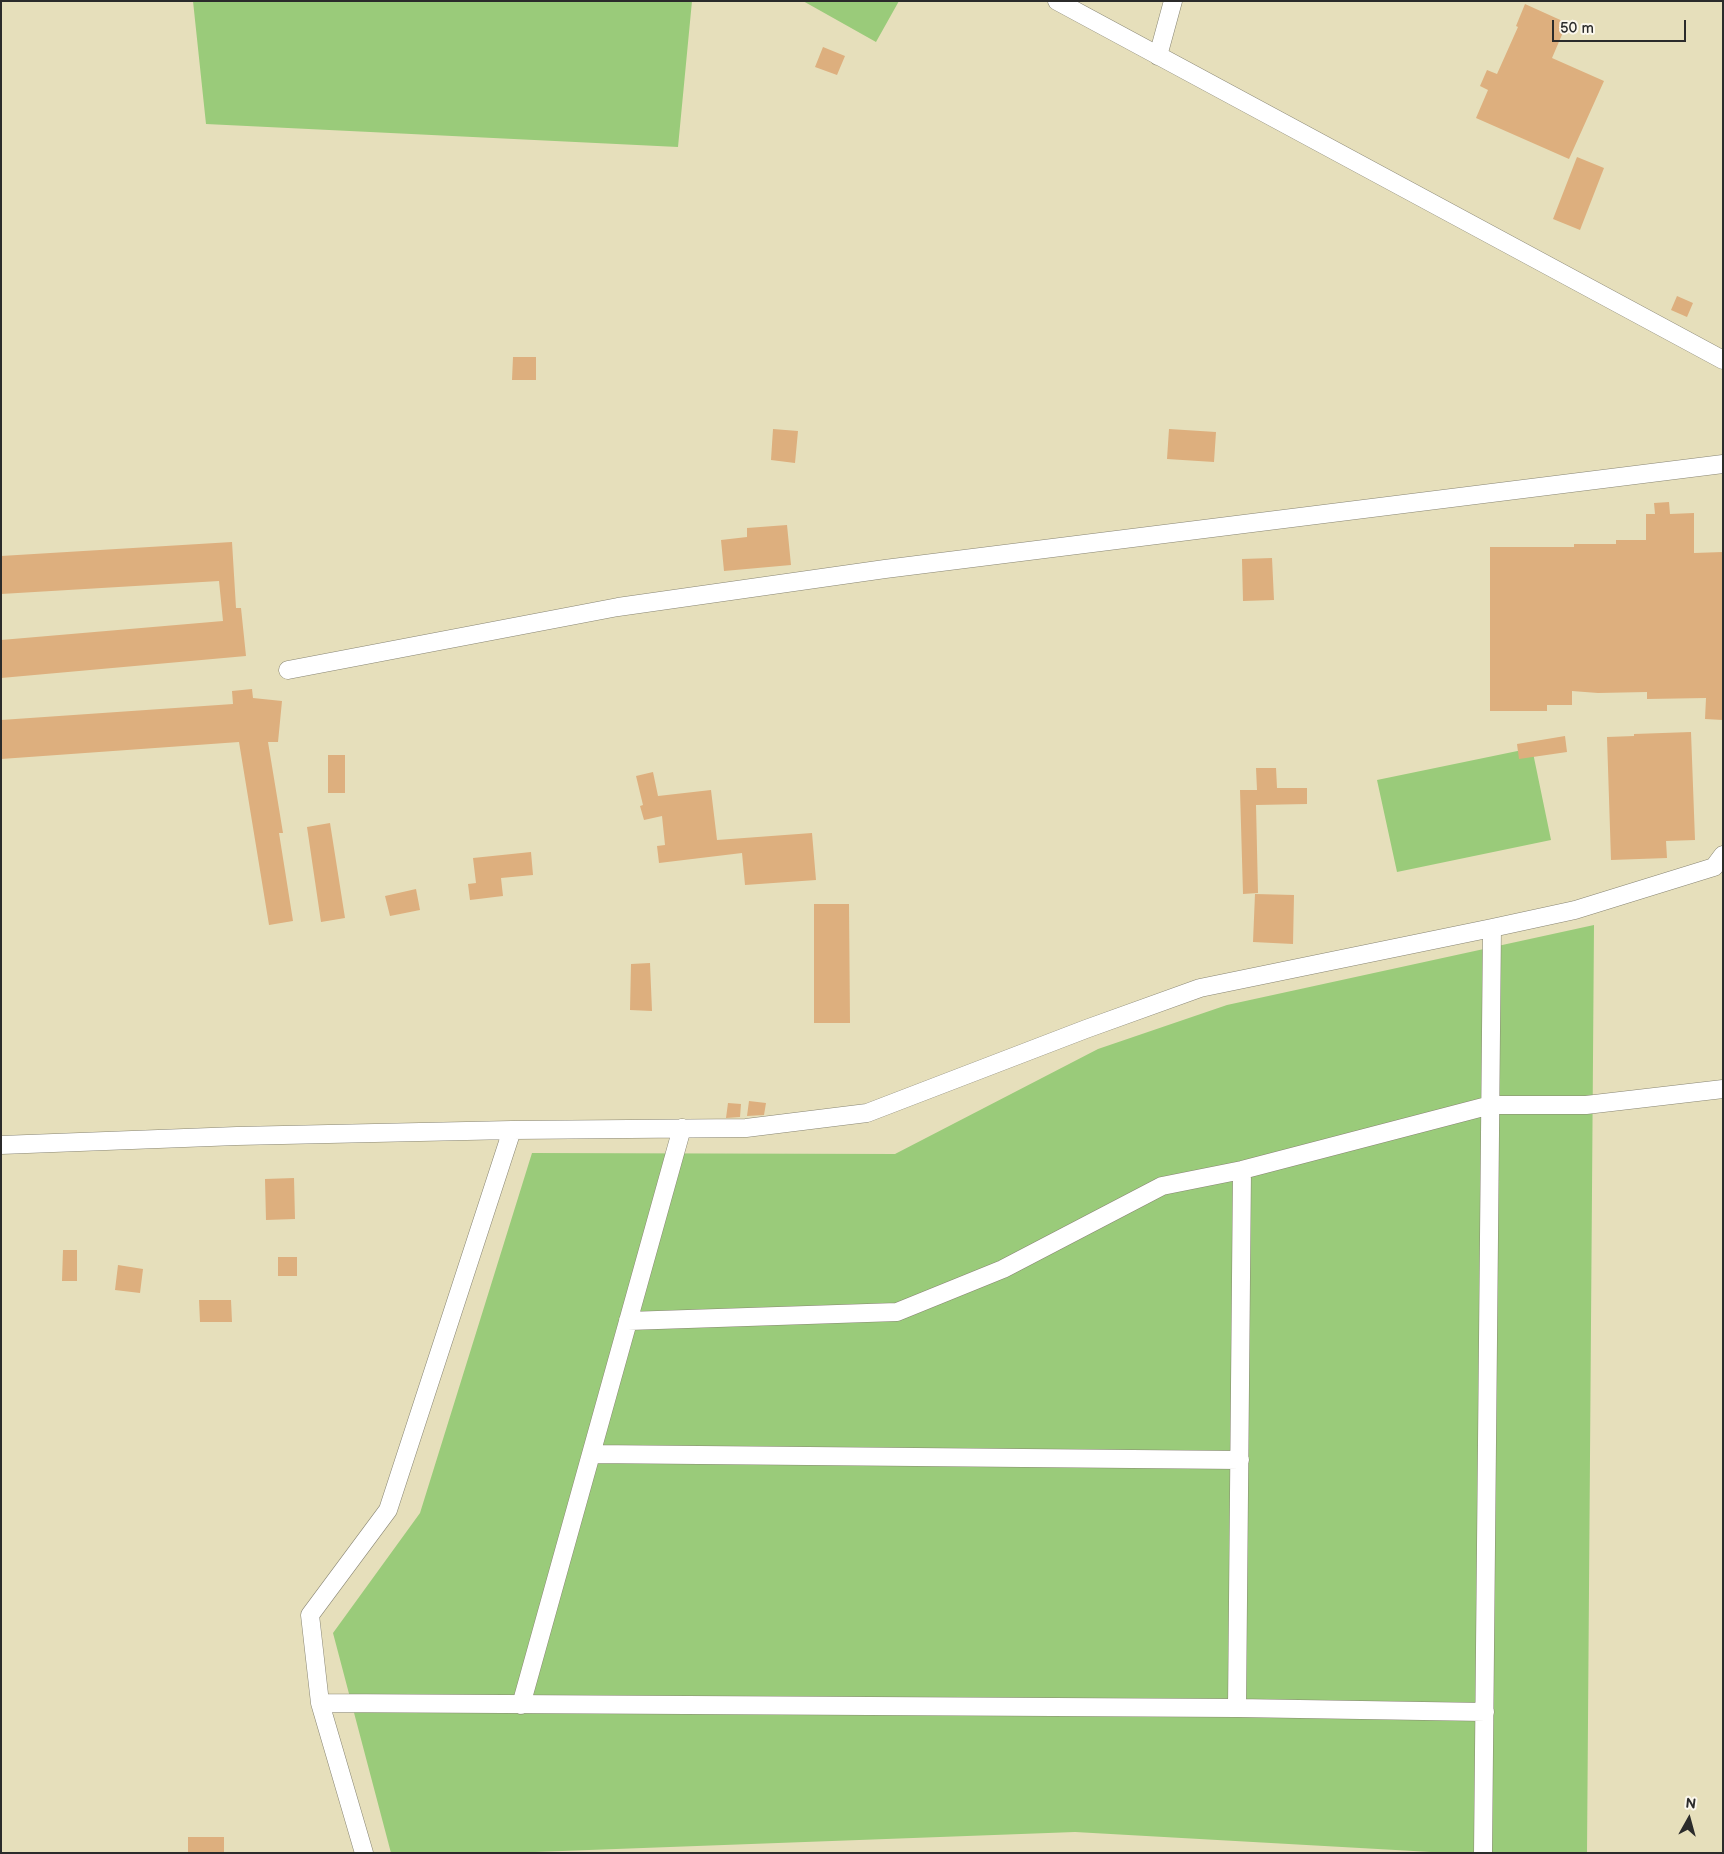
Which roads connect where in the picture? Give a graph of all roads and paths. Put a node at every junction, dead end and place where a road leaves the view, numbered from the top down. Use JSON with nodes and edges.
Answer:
{"nodes":[{"id":1,"x":1057,"y":1,"type":"edge"},
{"id":2,"x":1173,"y":1,"type":"edge"},
{"id":3,"x":1158,"y":56,"type":"junction"},
{"id":4,"x":1723,"y":360,"type":"edge"},
{"id":5,"x":1723,"y":464,"type":"edge"},
{"id":6,"x":288,"y":670,"type":"dead end"},
{"id":7,"x":1723,"y":855,"type":"edge"},
{"id":8,"x":1492,"y":928,"type":"junction"},
{"id":9,"x":1723,"y":1090,"type":"edge"},
{"id":10,"x":1491,"y":1105,"type":"junction"},
{"id":11,"x":682,"y":1128,"type":"junction"},
{"id":12,"x":512,"y":1130,"type":"junction"},
{"id":13,"x":1,"y":1145,"type":"edge"},
{"id":14,"x":1242,"y":1170,"type":"junction"},
{"id":15,"x":628,"y":1321,"type":"junction"},
{"id":16,"x":591,"y":1454,"type":"junction"},
{"id":17,"x":1240,"y":1460,"type":"junction"},
{"id":18,"x":320,"y":1703,"type":"junction"},
{"id":19,"x":521,"y":1704,"type":"junction"},
{"id":20,"x":1237,"y":1708,"type":"junction"},
{"id":21,"x":1485,"y":1712,"type":"junction"},
{"id":22,"x":364,"y":1853,"type":"edge"},
{"id":23,"x":1483,"y":1853,"type":"edge"}],
"edges":[{"from":1,"to":3,"type":"street"},
{"from":2,"to":3,"type":"street"},
{"from":3,"to":4,"type":"street"},
{"from":5,"to":6,"type":"street"},
{"from":7,"to":8,"type":"street"},
{"from":8,"to":10,"type":"street"},
{"from":8,"to":11,"type":"street"},
{"from":9,"to":10,"type":"street"},
{"from":10,"to":14,"type":"street"},
{"from":10,"to":21,"type":"street"},
{"from":11,"to":12,"type":"street"},
{"from":11,"to":15,"type":"street"},
{"from":12,"to":13,"type":"street"},
{"from":12,"to":18,"type":"street"},
{"from":14,"to":15,"type":"street"},
{"from":14,"to":17,"type":"street"},
{"from":15,"to":16,"type":"street"},
{"from":16,"to":17,"type":"street"},
{"from":16,"to":19,"type":"street"},
{"from":17,"to":20,"type":"street"},
{"from":18,"to":19,"type":"street"},
{"from":18,"to":22,"type":"street"},
{"from":19,"to":20,"type":"street"},
{"from":20,"to":21,"type":"street"},
{"from":21,"to":23,"type":"street"}]}
